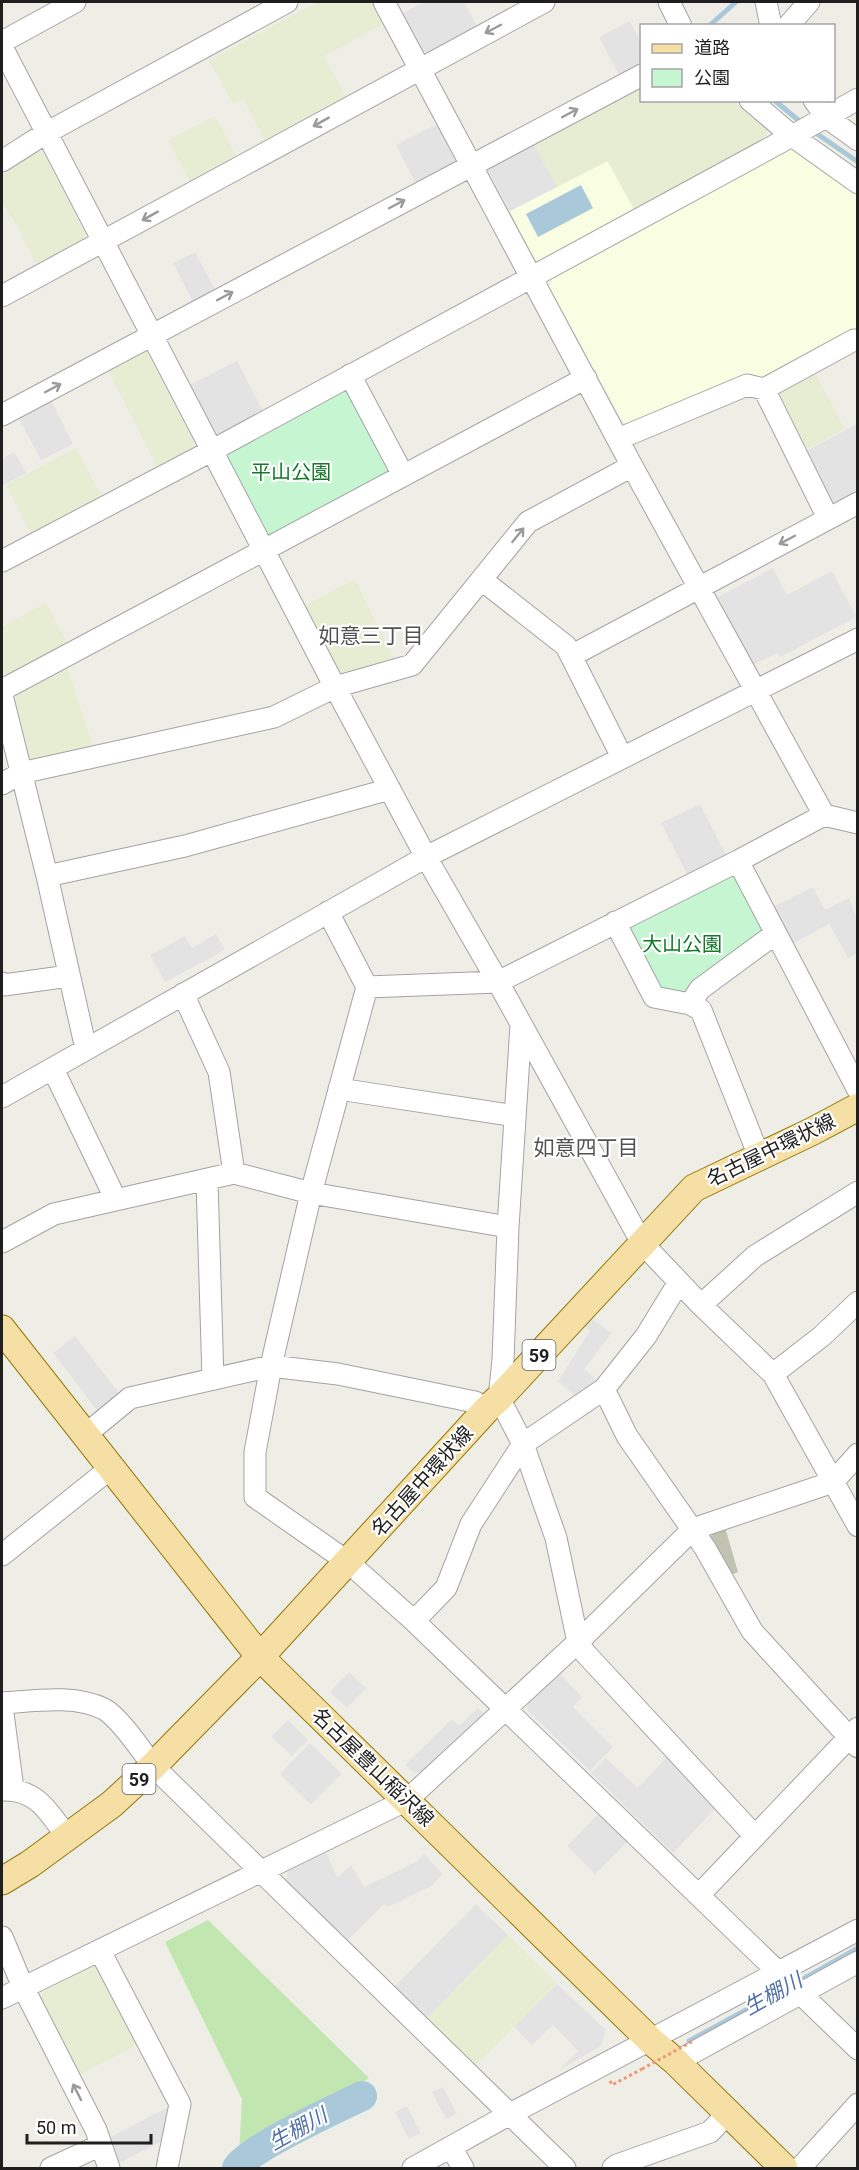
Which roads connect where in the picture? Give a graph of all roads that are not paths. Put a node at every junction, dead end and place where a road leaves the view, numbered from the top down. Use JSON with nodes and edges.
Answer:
{"nodes":[{"id":1,"x":75,"y":2,"type":"edge"},
{"id":2,"x":287,"y":2,"type":"edge"},
{"id":3,"x":384,"y":2,"type":"edge"},
{"id":4,"x":544,"y":2,"type":"edge"},
{"id":5,"x":669,"y":2,"type":"edge"},
{"id":6,"x":766,"y":2,"type":"edge"},
{"id":7,"x":809,"y":2,"type":"edge"},
{"id":8,"x":680,"y":24,"type":"edge"},
{"id":9,"x":771,"y":24,"type":"edge"},
{"id":10,"x":790,"y":24,"type":"edge"},
{"id":11,"x":2,"y":42,"type":"edge"},
{"id":12,"x":2,"y":47,"type":"edge"},
{"id":13,"x":420,"y":67,"type":"junction"},
{"id":14,"x":640,"y":76,"type":"edge"},
{"id":15,"x":858,"y":99,"type":"edge"},
{"id":16,"x":753,"y":102,"type":"edge"},
{"id":17,"x":819,"y":113,"type":"edge"},
{"id":18,"x":46,"y":132,"type":"junction"},
{"id":19,"x":795,"y":135,"type":"junction"},
{"id":20,"x":858,"y":140,"type":"edge"},
{"id":21,"x":2,"y":161,"type":"edge"},
{"id":22,"x":471,"y":165,"type":"junction"},
{"id":23,"x":858,"y":183,"type":"edge"},
{"id":24,"x":102,"y":242,"type":"junction"},
{"id":25,"x":531,"y":277,"type":"junction"},
{"id":26,"x":2,"y":296,"type":"edge"},
{"id":27,"x":152,"y":335,"type":"junction"},
{"id":28,"x":858,"y":340,"type":"edge"},
{"id":29,"x":350,"y":375,"type":"junction"},
{"id":30,"x":585,"y":378,"type":"junction"},
{"id":31,"x":764,"y":389,"type":"junction"},
{"id":32,"x":2,"y":415,"type":"edge"},
{"id":33,"x":618,"y":439,"type":"junction"},
{"id":34,"x":213,"y":450,"type":"junction"},
{"id":35,"x":632,"y":466,"type":"junction"},
{"id":36,"x":403,"y":475,"type":"junction"},
{"id":37,"x":858,"y":503,"type":"edge"},
{"id":38,"x":828,"y":518,"type":"junction"},
{"id":39,"x":262,"y":551,"type":"junction"},
{"id":40,"x":2,"y":561,"type":"edge"},
{"id":41,"x":482,"y":580,"type":"junction"},
{"id":42,"x":699,"y":587,"type":"junction"},
{"id":43,"x":858,"y":639,"type":"edge"},
{"id":44,"x":571,"y":656,"type":"junction"},
{"id":45,"x":335,"y":687,"type":"junction"},
{"id":46,"x":2,"y":690,"type":"edge"},
{"id":47,"x":756,"y":691,"type":"junction"},
{"id":48,"x":2,"y":695,"type":"edge"},
{"id":49,"x":622,"y":757,"type":"junction"},
{"id":50,"x":21,"y":773,"type":"junction"},
{"id":51,"x":2,"y":784,"type":"edge"},
{"id":52,"x":390,"y":789,"type":"junction"},
{"id":53,"x":824,"y":815,"type":"junction"},
{"id":54,"x":858,"y":823,"type":"edge"},
{"id":55,"x":426,"y":856,"type":"junction"},
{"id":56,"x":738,"y":861,"type":"junction"},
{"id":57,"x":47,"y":876,"type":"junction"},
{"id":58,"x":328,"y":912,"type":"junction"},
{"id":59,"x":615,"y":922,"type":"junction"},
{"id":60,"x":775,"y":934,"type":"junction"},
{"id":61,"x":69,"y":976,"type":"junction"},
{"id":62,"x":498,"y":982,"type":"junction"},
{"id":63,"x":2,"y":983,"type":"edge"},
{"id":64,"x":367,"y":987,"type":"junction"},
{"id":65,"x":183,"y":994,"type":"junction"},
{"id":66,"x":690,"y":1004,"type":"junction"},
{"id":67,"x":522,"y":1026,"type":"junction"},
{"id":68,"x":86,"y":1049,"type":"junction"},
{"id":69,"x":53,"y":1069,"type":"junction"},
{"id":70,"x":339,"y":1089,"type":"junction"},
{"id":71,"x":858,"y":1090,"type":"edge"},
{"id":72,"x":2,"y":1097,"type":"edge"},
{"id":73,"x":858,"y":1107,"type":"edge"},
{"id":74,"x":515,"y":1116,"type":"junction"},
{"id":75,"x":759,"y":1156,"type":"junction"},
{"id":76,"x":234,"y":1173,"type":"junction"},
{"id":77,"x":207,"y":1180,"type":"junction"},
{"id":78,"x":858,"y":1192,"type":"edge"},
{"id":79,"x":310,"y":1193,"type":"junction"},
{"id":80,"x":116,"y":1200,"type":"junction"},
{"id":81,"x":508,"y":1227,"type":"junction"},
{"id":82,"x":2,"y":1242,"type":"edge"},
{"id":83,"x":642,"y":1243,"type":"junction"},
{"id":84,"x":679,"y":1282,"type":"junction"},
{"id":85,"x":858,"y":1302,"type":"edge"},
{"id":86,"x":701,"y":1305,"type":"junction"},
{"id":87,"x":2,"y":1329,"type":"edge"},
{"id":88,"x":271,"y":1366,"type":"junction"},
{"id":89,"x":773,"y":1374,"type":"junction"},
{"id":90,"x":213,"y":1379,"type":"junction"},
{"id":91,"x":604,"y":1389,"type":"junction"},
{"id":92,"x":493,"y":1403,"type":"junction"},
{"id":93,"x":86,"y":1435,"type":"junction"},
{"id":94,"x":523,"y":1444,"type":"junction"},
{"id":95,"x":858,"y":1454,"type":"edge"},
{"id":96,"x":112,"y":1467,"type":"junction"},
{"id":97,"x":833,"y":1482,"type":"junction"},
{"id":98,"x":858,"y":1526,"type":"edge"},
{"id":99,"x":693,"y":1529,"type":"junction"},
{"id":100,"x":2,"y":1555,"type":"edge"},
{"id":101,"x":348,"y":1562,"type":"junction"},
{"id":102,"x":414,"y":1621,"type":"junction"},
{"id":103,"x":578,"y":1642,"type":"junction"},
{"id":104,"x":260,"y":1657,"type":"junction"},
{"id":105,"x":2,"y":1705,"type":"edge"},
{"id":106,"x":505,"y":1707,"type":"junction"},
{"id":107,"x":855,"y":1738,"type":"edge"},
{"id":108,"x":153,"y":1766,"type":"junction"},
{"id":109,"x":7,"y":1789,"type":"edge"},
{"id":110,"x":407,"y":1800,"type":"junction"},
{"id":111,"x":754,"y":1835,"type":"junction"},
{"id":112,"x":67,"y":1837,"type":"junction"},
{"id":113,"x":262,"y":1871,"type":"junction"},
{"id":114,"x":2,"y":1881,"type":"edge"},
{"id":115,"x":699,"y":1895,"type":"junction"},
{"id":116,"x":858,"y":1930,"type":"edge"},
{"id":117,"x":2,"y":1937,"type":"edge"},
{"id":118,"x":100,"y":1951,"type":"junction"},
{"id":119,"x":858,"y":1962,"type":"edge"},
{"id":120,"x":791,"y":1985,"type":"junction"},
{"id":121,"x":23,"y":1987,"type":"junction"},
{"id":122,"x":2,"y":1998,"type":"edge"},
{"id":123,"x":858,"y":2049,"type":"edge"},
{"id":124,"x":664,"y":2053,"type":"junction"},
{"id":125,"x":858,"y":2104,"type":"edge"},
{"id":126,"x":510,"y":2114,"type":"junction"},
{"id":127,"x":727,"y":2114,"type":"junction"},
{"id":128,"x":101,"y":2145,"type":"junction"},
{"id":129,"x":451,"y":2147,"type":"junction"},
{"id":130,"x":51,"y":2169,"type":"edge"},
{"id":131,"x":109,"y":2169,"type":"edge"},
{"id":132,"x":167,"y":2169,"type":"edge"},
{"id":133,"x":413,"y":2169,"type":"edge"},
{"id":134,"x":463,"y":2169,"type":"edge"},
{"id":135,"x":565,"y":2169,"type":"edge"},
{"id":136,"x":613,"y":2169,"type":"edge"},
{"id":137,"x":784,"y":2169,"type":"edge"},
{"id":138,"x":800,"y":2169,"type":"edge"}],
"edges":[{"from":1,"to":11,"type":"street"},
{"from":2,"to":18,"type":"street"},
{"from":3,"to":13,"type":"street"},
{"from":4,"to":13,"type":"street","one_way":true},
{"from":5,"to":8,"type":"street"},
{"from":6,"to":9,"type":"street"},
{"from":7,"to":10,"type":"street"},
{"from":12,"to":18,"type":"street"},
{"from":13,"to":22,"type":"street"},
{"from":13,"to":24,"type":"street","one_way":true},
{"from":22,"to":14,"type":"street","one_way":true},
{"from":15,"to":17,"type":"street"},
{"from":16,"to":19,"type":"street"},
{"from":17,"to":19,"type":"street"},
{"from":17,"to":20,"type":"street"},
{"from":18,"to":21,"type":"street"},
{"from":18,"to":24,"type":"street"},
{"from":19,"to":23,"type":"street"},
{"from":19,"to":25,"type":"street"},
{"from":22,"to":25,"type":"street"},
{"from":27,"to":22,"type":"street","one_way":true},
{"from":24,"to":26,"type":"street"},
{"from":24,"to":27,"type":"street"},
{"from":25,"to":29,"type":"street"},
{"from":25,"to":30,"type":"street"},
{"from":32,"to":27,"type":"street","one_way":true},
{"from":27,"to":34,"type":"street"},
{"from":28,"to":31,"type":"street"},
{"from":29,"to":34,"type":"street"},
{"from":29,"to":36,"type":"street"},
{"from":30,"to":33,"type":"street"},
{"from":30,"to":36,"type":"street"},
{"from":31,"to":33,"type":"street"},
{"from":31,"to":38,"type":"street"},
{"from":33,"to":35,"type":"street"},
{"from":34,"to":39,"type":"street"},
{"from":34,"to":40,"type":"street"},
{"from":41,"to":35,"type":"street","one_way":true},
{"from":35,"to":42,"type":"street"},
{"from":36,"to":39,"type":"street"},
{"from":37,"to":38,"type":"street"},
{"from":38,"to":42,"type":"street","one_way":true},
{"from":39,"to":45,"type":"street"},
{"from":39,"to":46,"type":"street"},
{"from":41,"to":44,"type":"street"},
{"from":41,"to":45,"type":"street"},
{"from":42,"to":44,"type":"street"},
{"from":42,"to":47,"type":"street"},
{"from":43,"to":47,"type":"street"},
{"from":44,"to":49,"type":"street"},
{"from":45,"to":50,"type":"street"},
{"from":45,"to":52,"type":"street"},
{"from":47,"to":49,"type":"street"},
{"from":47,"to":53,"type":"street"},
{"from":48,"to":50,"type":"street"},
{"from":49,"to":55,"type":"street"},
{"from":50,"to":51,"type":"street"},
{"from":50,"to":57,"type":"street"},
{"from":52,"to":55,"type":"street"},
{"from":52,"to":57,"type":"street"},
{"from":53,"to":54,"type":"street"},
{"from":53,"to":56,"type":"street"},
{"from":55,"to":58,"type":"street"},
{"from":55,"to":62,"type":"street"},
{"from":56,"to":59,"type":"street"},
{"from":56,"to":60,"type":"street"},
{"from":57,"to":61,"type":"street"},
{"from":58,"to":64,"type":"street"},
{"from":58,"to":65,"type":"street"},
{"from":59,"to":62,"type":"street"},
{"from":59,"to":66,"type":"street"},
{"from":60,"to":66,"type":"street"},
{"from":60,"to":71,"type":"street"},
{"from":61,"to":63,"type":"street"},
{"from":61,"to":68,"type":"street"},
{"from":62,"to":64,"type":"street"},
{"from":62,"to":67,"type":"street"},
{"from":64,"to":70,"type":"street"},
{"from":65,"to":68,"type":"street"},
{"from":65,"to":76,"type":"street"},
{"from":66,"to":75,"type":"street"},
{"from":67,"to":74,"type":"street"},
{"from":67,"to":83,"type":"street"},
{"from":68,"to":69,"type":"street"},
{"from":69,"to":72,"type":"street"},
{"from":69,"to":80,"type":"street"},
{"from":70,"to":74,"type":"street"},
{"from":70,"to":79,"type":"street"},
{"from":73,"to":75,"type":"main road","name":"名古屋中環状線","number":"59"},
{"from":74,"to":81,"type":"street"},
{"from":75,"to":83,"type":"main road","name":"名古屋中環状線","number":"59"},
{"from":76,"to":77,"type":"street"},
{"from":76,"to":79,"type":"street"},
{"from":77,"to":80,"type":"street"},
{"from":77,"to":90,"type":"street"},
{"from":78,"to":86,"type":"street"},
{"from":79,"to":81,"type":"street"},
{"from":79,"to":88,"type":"street"},
{"from":80,"to":82,"type":"street"},
{"from":81,"to":92,"type":"street"},
{"from":83,"to":84,"type":"street"},
{"from":83,"to":92,"type":"main road","name":"名古屋中環状線","number":"59"},
{"from":84,"to":86,"type":"street"},
{"from":84,"to":91,"type":"street"},
{"from":85,"to":89,"type":"street"},
{"from":86,"to":89,"type":"street"},
{"from":87,"to":93,"type":"main road","name":"名古屋豊山稲沢線"},
{"from":88,"to":90,"type":"street"},
{"from":88,"to":92,"type":"street"},
{"from":88,"to":101,"type":"street"},
{"from":89,"to":97,"type":"street"},
{"from":90,"to":93,"type":"street"},
{"from":91,"to":94,"type":"street"},
{"from":91,"to":99,"type":"street"},
{"from":92,"to":94,"type":"street"},
{"from":92,"to":101,"type":"main road","name":"名古屋中環状線","number":"59"},
{"from":93,"to":96,"type":"main road","name":"名古屋豊山稲沢線"},
{"from":94,"to":102,"type":"street"},
{"from":94,"to":103,"type":"street"},
{"from":95,"to":97,"type":"street"},
{"from":96,"to":100,"type":"street"},
{"from":96,"to":104,"type":"main road","name":"名古屋豊山稲沢線"},
{"from":97,"to":98,"type":"street"},
{"from":97,"to":99,"type":"street"},
{"from":99,"to":103,"type":"street"},
{"from":99,"to":107,"type":"street"},
{"from":101,"to":102,"type":"street"},
{"from":101,"to":104,"type":"main road","name":"名古屋中環状線","number":"59"},
{"from":102,"to":106,"type":"street"},
{"from":103,"to":106,"type":"street"},
{"from":103,"to":111,"type":"street"},
{"from":104,"to":108,"type":"main road","name":"名古屋中環状線","number":"59"},
{"from":104,"to":110,"type":"main road","name":"名古屋豊山稲沢線"},
{"from":105,"to":108,"type":"street"},
{"from":105,"to":109,"type":"street"},
{"from":106,"to":110,"type":"street"},
{"from":106,"to":115,"type":"street"},
{"from":107,"to":111,"type":"street"},
{"from":108,"to":112,"type":"main road","name":"名古屋中環状線","number":"59"},
{"from":108,"to":113,"type":"street"},
{"from":109,"to":112,"type":"street"},
{"from":110,"to":113,"type":"street"},
{"from":110,"to":124,"type":"main road","name":"名古屋豊山稲沢線"},
{"from":111,"to":115,"type":"street"},
{"from":112,"to":114,"type":"main road","name":"名古屋中環状線","number":"59"},
{"from":113,"to":118,"type":"street"},
{"from":113,"to":126,"type":"street"},
{"from":115,"to":120,"type":"street"},
{"from":116,"to":120,"type":"street"},
{"from":117,"to":121,"type":"street"},
{"from":118,"to":121,"type":"street"},
{"from":118,"to":132,"type":"street"},
{"from":119,"to":120,"type":"street"},
{"from":120,"to":123,"type":"street"},
{"from":120,"to":124,"type":"street"},
{"from":120,"to":124,"type":"street"},
{"from":121,"to":122,"type":"street"},
{"from":128,"to":121,"type":"street","one_way":true},
{"from":124,"to":126,"type":"street"},
{"from":124,"to":127,"type":"main road","name":"名古屋豊山稲沢線"},
{"from":125,"to":138,"type":"street"},
{"from":126,"to":129,"type":"street"},
{"from":126,"to":135,"type":"street"},
{"from":127,"to":136,"type":"street"},
{"from":127,"to":137,"type":"main road","name":"名古屋豊山稲沢線"},
{"from":128,"to":130,"type":"street"},
{"from":128,"to":131,"type":"street"},
{"from":129,"to":133,"type":"street"},
{"from":129,"to":134,"type":"street"}]}
